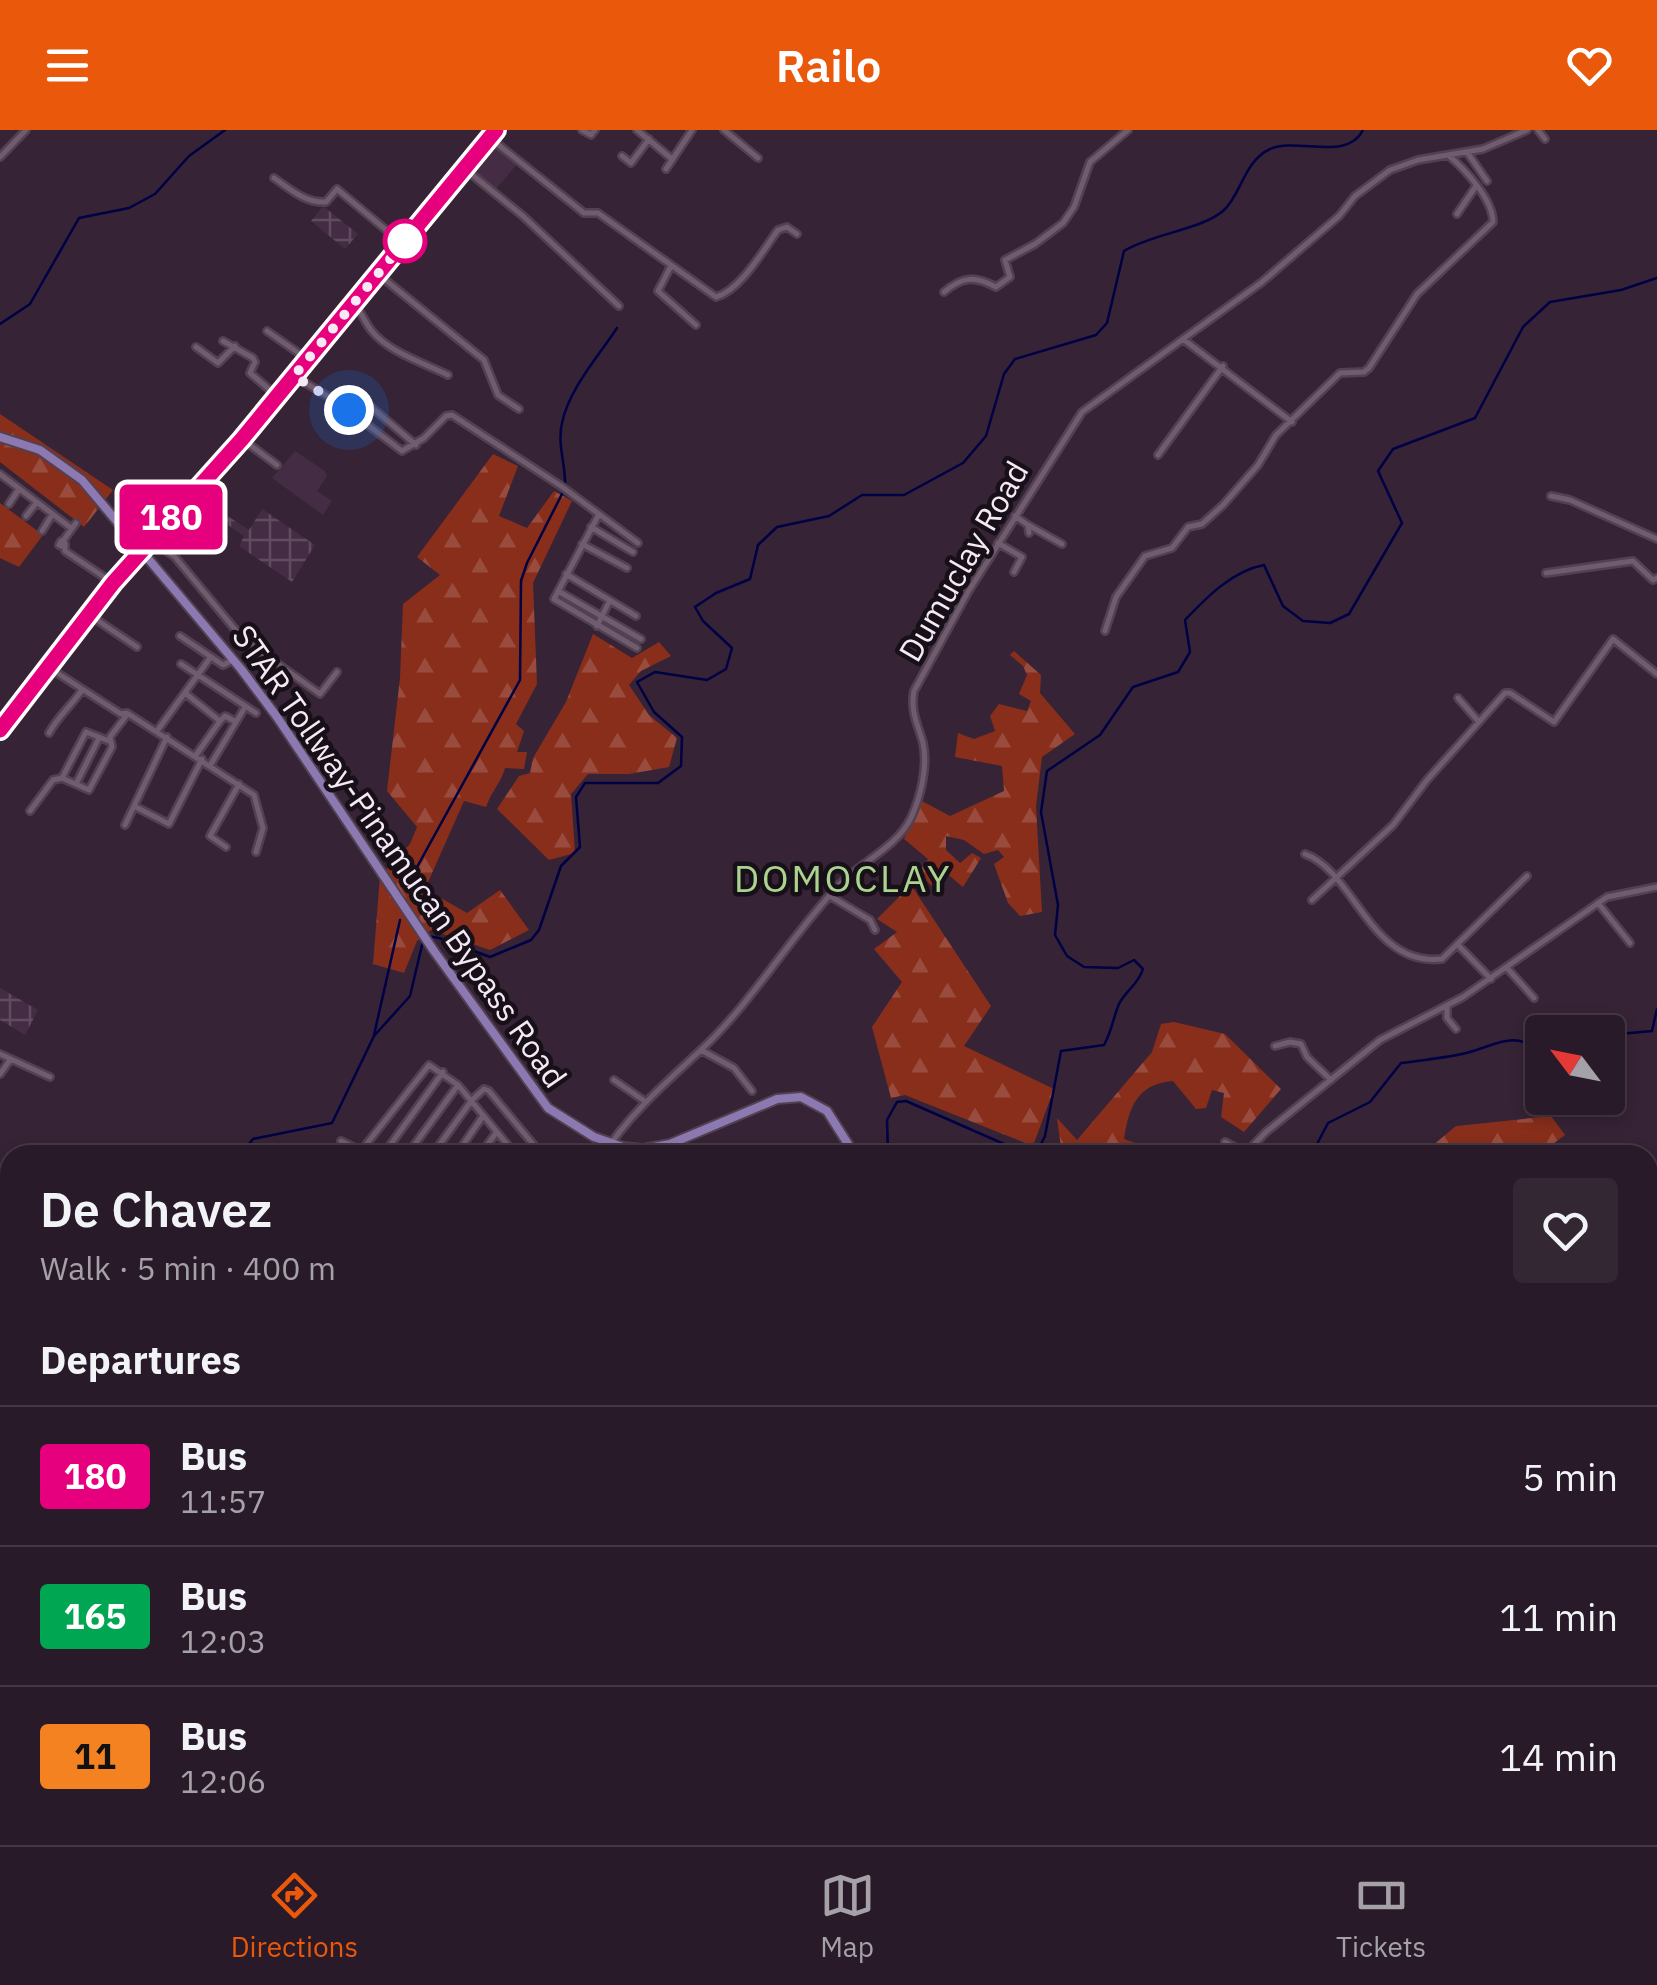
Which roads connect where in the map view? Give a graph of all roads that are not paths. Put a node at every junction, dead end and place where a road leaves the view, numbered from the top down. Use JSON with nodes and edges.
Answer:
{"nodes":[{"id":1,"x":26,"y":130,"type":"edge"},
{"id":2,"x":582,"y":130,"type":"edge"},
{"id":3,"x":595,"y":130,"type":"edge"},
{"id":4,"x":637,"y":130,"type":"edge"},
{"id":5,"x":692,"y":130,"type":"edge"},
{"id":6,"x":1128,"y":130,"type":"edge"},
{"id":7,"x":1528,"y":130,"type":"edge"},
{"id":8,"x":1538,"y":130,"type":"edge"},
{"id":9,"x":726,"y":131,"type":"edge"},
{"id":10,"x":493,"y":134,"type":"edge"},
{"id":11,"x":649,"y":139,"type":"junction"},
{"id":12,"x":1546,"y":139,"type":"dead end"},
{"id":13,"x":1468,"y":152,"type":"junction"},
{"id":14,"x":1448,"y":154,"type":"junction"},
{"id":15,"x":622,"y":156,"type":"dead end"},
{"id":16,"x":0,"y":158,"type":"edge"},
{"id":17,"x":758,"y":158,"type":"dead end"},
{"id":18,"x":672,"y":159,"type":"junction"},
{"id":19,"x":465,"y":169,"type":"junction"},
{"id":20,"x":666,"y":169,"type":"dead end"},
{"id":21,"x":274,"y":178,"type":"dead end"},
{"id":22,"x":1487,"y":181,"type":"dead end"},
{"id":23,"x":1476,"y":186,"type":"junction"},
{"id":24,"x":1458,"y":214,"type":"dead end"},
{"id":25,"x":797,"y":234,"type":"dead end"},
{"id":26,"x":403,"y":244,"type":"junction"},
{"id":27,"x":671,"y":266,"type":"junction"},
{"id":28,"x":378,"y":274,"type":"junction"},
{"id":29,"x":944,"y":292,"type":"dead end"},
{"id":30,"x":353,"y":304,"type":"junction"},
{"id":31,"x":619,"y":306,"type":"dead end"},
{"id":32,"x":696,"y":324,"type":"dead end"},
{"id":33,"x":267,"y":330,"type":"dead end"},
{"id":34,"x":1183,"y":339,"type":"junction"},
{"id":35,"x":223,"y":341,"type":"dead end"},
{"id":36,"x":235,"y":346,"type":"junction"},
{"id":37,"x":196,"y":347,"type":"dead end"},
{"id":38,"x":307,"y":359,"type":"junction"},
{"id":39,"x":1222,"y":366,"type":"junction"},
{"id":40,"x":448,"y":374,"type":"dead end"},
{"id":41,"x":294,"y":376,"type":"junction"},
{"id":42,"x":278,"y":396,"type":"junction"},
{"id":43,"x":349,"y":410,"type":"junction"},
{"id":44,"x":519,"y":410,"type":"dead end"},
{"id":45,"x":1292,"y":422,"type":"junction"},
{"id":46,"x":0,"y":437,"type":"edge"},
{"id":47,"x":242,"y":439,"type":"junction"},
{"id":48,"x":416,"y":444,"type":"junction"},
{"id":49,"x":1158,"y":455,"type":"dead end"},
{"id":50,"x":277,"y":465,"type":"dead end"},
{"id":51,"x":3,"y":476,"type":"edge"},
{"id":52,"x":19,"y":489,"type":"junction"},
{"id":53,"x":1551,"y":496,"type":"dead end"},
{"id":54,"x":37,"y":502,"type":"junction"},
{"id":55,"x":9,"y":504,"type":"dead end"},
{"id":56,"x":52,"y":515,"type":"junction"},
{"id":57,"x":26,"y":516,"type":"dead end"},
{"id":58,"x":598,"y":516,"type":"junction"},
{"id":59,"x":1015,"y":516,"type":"junction"},
{"id":60,"x":1036,"y":517,"type":"dead end"},
{"id":61,"x":1029,"y":525,"type":"junction"},
{"id":62,"x":591,"y":527,"type":"junction"},
{"id":63,"x":42,"y":531,"type":"dead end"},
{"id":64,"x":1029,"y":533,"type":"dead end"},
{"id":65,"x":1657,"y":539,"type":"edge"},
{"id":66,"x":151,"y":540,"type":"junction"},
{"id":67,"x":638,"y":543,"type":"dead end"},
{"id":68,"x":998,"y":543,"type":"junction"},
{"id":69,"x":582,"y":544,"type":"junction"},
{"id":70,"x":1062,"y":544,"type":"dead end"},
{"id":71,"x":142,"y":550,"type":"junction"},
{"id":72,"x":633,"y":552,"type":"dead end"},
{"id":73,"x":626,"y":568,"type":"dead end"},
{"id":74,"x":1014,"y":572,"type":"dead end"},
{"id":75,"x":1546,"y":573,"type":"dead end"},
{"id":76,"x":566,"y":574,"type":"junction"},
{"id":77,"x":1657,"y":578,"type":"edge"},
{"id":78,"x":113,"y":583,"type":"junction"},
{"id":79,"x":558,"y":591,"type":"junction"},
{"id":80,"x":610,"y":600,"type":"junction"},
{"id":81,"x":88,"y":614,"type":"junction"},
{"id":82,"x":601,"y":616,"type":"junction"},
{"id":83,"x":636,"y":616,"type":"dead end"},
{"id":84,"x":597,"y":626,"type":"junction"},
{"id":85,"x":1105,"y":631,"type":"dead end"},
{"id":86,"x":180,"y":636,"type":"dead end"},
{"id":87,"x":641,"y":639,"type":"dead end"},
{"id":88,"x":137,"y":647,"type":"dead end"},
{"id":89,"x":637,"y":648,"type":"dead end"},
{"id":90,"x":210,"y":658,"type":"junction"},
{"id":91,"x":233,"y":660,"type":"junction"},
{"id":92,"x":181,"y":664,"type":"dead end"},
{"id":93,"x":48,"y":667,"type":"junction"},
{"id":94,"x":337,"y":672,"type":"dead end"},
{"id":95,"x":199,"y":674,"type":"junction"},
{"id":96,"x":1657,"y":674,"type":"edge"},
{"id":97,"x":82,"y":690,"type":"junction"},
{"id":98,"x":184,"y":693,"type":"junction"},
{"id":99,"x":1458,"y":698,"type":"dead end"},
{"id":100,"x":246,"y":706,"type":"junction"},
{"id":101,"x":128,"y":713,"type":"junction"},
{"id":102,"x":256,"y":713,"type":"dead end"},
{"id":103,"x":220,"y":721,"type":"junction"},
{"id":104,"x":236,"y":722,"type":"junction"},
{"id":105,"x":1480,"y":723,"type":"junction"},
{"id":106,"x":0,"y":730,"type":"edge"},
{"id":107,"x":157,"y":730,"type":"junction"},
{"id":108,"x":49,"y":732,"type":"dead end"},
{"id":109,"x":167,"y":736,"type":"junction"},
{"id":110,"x":99,"y":738,"type":"junction"},
{"id":111,"x":110,"y":741,"type":"junction"},
{"id":112,"x":199,"y":757,"type":"junction"},
{"id":113,"x":210,"y":764,"type":"junction"},
{"id":114,"x":62,"y":778,"type":"junction"},
{"id":115,"x":239,"y":784,"type":"junction"},
{"id":116,"x":75,"y":785,"type":"junction"},
{"id":117,"x":134,"y":806,"type":"junction"},
{"id":118,"x":30,"y":812,"type":"dead end"},
{"id":119,"x":125,"y":825,"type":"dead end"},
{"id":120,"x":226,"y":846,"type":"dead end"},
{"id":121,"x":256,"y":852,"type":"dead end"},
{"id":122,"x":1305,"y":854,"type":"dead end"},
{"id":123,"x":1336,"y":876,"type":"junction"},
{"id":124,"x":1527,"y":876,"type":"dead end"},
{"id":125,"x":1657,"y":887,"type":"edge"},
{"id":126,"x":830,"y":896,"type":"junction"},
{"id":127,"x":1312,"y":900,"type":"dead end"},
{"id":128,"x":1598,"y":903,"type":"junction"},
{"id":129,"x":875,"y":930,"type":"dead end"},
{"id":130,"x":1630,"y":943,"type":"dead end"},
{"id":131,"x":1457,"y":944,"type":"junction"},
{"id":132,"x":1506,"y":968,"type":"junction"},
{"id":133,"x":1491,"y":978,"type":"junction"},
{"id":134,"x":1534,"y":998,"type":"dead end"},
{"id":135,"x":1446,"y":1007,"type":"junction"},
{"id":136,"x":1456,"y":1029,"type":"dead end"},
{"id":137,"x":1275,"y":1046,"type":"dead end"},
{"id":138,"x":701,"y":1050,"type":"junction"},
{"id":139,"x":0,"y":1054,"type":"edge"},
{"id":140,"x":11,"y":1059,"type":"junction"},
{"id":141,"x":443,"y":1072,"type":"junction"},
{"id":142,"x":0,"y":1074,"type":"edge"},
{"id":143,"x":50,"y":1076,"type":"dead end"},
{"id":144,"x":614,"y":1080,"type":"dead end"},
{"id":145,"x":1331,"y":1080,"type":"junction"},
{"id":146,"x":458,"y":1085,"type":"junction"},
{"id":147,"x":752,"y":1092,"type":"dead end"},
{"id":148,"x":472,"y":1100,"type":"junction"},
{"id":149,"x":646,"y":1102,"type":"junction"},
{"id":150,"x":483,"y":1116,"type":"junction"},
{"id":151,"x":496,"y":1132,"type":"junction"},
{"id":152,"x":342,"y":1141,"type":"dead end"},
{"id":153,"x":1225,"y":1142,"type":"dead end"},
{"id":154,"x":611,"y":1143,"type":"junction"},
{"id":155,"x":349,"y":1145,"type":"edge"},
{"id":156,"x":366,"y":1145,"type":"edge"},
{"id":157,"x":390,"y":1145,"type":"edge"},
{"id":158,"x":414,"y":1145,"type":"edge"},
{"id":159,"x":439,"y":1145,"type":"edge"},
{"id":160,"x":463,"y":1145,"type":"edge"},
{"id":161,"x":487,"y":1145,"type":"edge"},
{"id":162,"x":508,"y":1145,"type":"edge"},
{"id":163,"x":534,"y":1145,"type":"edge"},
{"id":164,"x":622,"y":1145,"type":"edge"},
{"id":165,"x":665,"y":1145,"type":"edge"},
{"id":166,"x":849,"y":1145,"type":"edge"},
{"id":167,"x":1230,"y":1145,"type":"edge"},
{"id":168,"x":1253,"y":1145,"type":"edge"}],
"edges":[{"from":1,"to":16,"type":"street"},
{"from":2,"to":3,"type":"street"},
{"from":4,"to":11,"type":"street"},
{"from":5,"to":18,"type":"street"},
{"from":6,"to":29,"type":"street"},
{"from":7,"to":13,"type":"street","name":"Dumuclay Road"},
{"from":8,"to":12,"type":"street"},
{"from":9,"to":17,"type":"street"},
{"from":10,"to":19,"type":"main road"},
{"from":10,"to":27,"type":"street"},
{"from":11,"to":15,"type":"street"},
{"from":11,"to":18,"type":"street"},
{"from":13,"to":14,"type":"street","name":"Dumuclay Road"},
{"from":13,"to":22,"type":"street"},
{"from":14,"to":23,"type":"street"},
{"from":14,"to":34,"type":"street","name":"Dumuclay Road"},
{"from":18,"to":20,"type":"street"},
{"from":19,"to":26,"type":"main road"},
{"from":19,"to":31,"type":"street"},
{"from":21,"to":26,"type":"street"},
{"from":23,"to":24,"type":"street"},
{"from":23,"to":45,"type":"street"},
{"from":25,"to":27,"type":"street"},
{"from":26,"to":28,"type":"main road"},
{"from":27,"to":32,"type":"street"},
{"from":28,"to":30,"type":"main road"},
{"from":28,"to":44,"type":"street"},
{"from":30,"to":38,"type":"main road"},
{"from":30,"to":40,"type":"street"},
{"from":33,"to":38,"type":"street"},
{"from":34,"to":39,"type":"street"},
{"from":34,"to":59,"type":"street","name":"Dumuclay Road"},
{"from":35,"to":36,"type":"street"},
{"from":36,"to":37,"type":"street"},
{"from":36,"to":42,"type":"street"},
{"from":38,"to":41,"type":"main road"},
{"from":39,"to":45,"type":"street"},
{"from":39,"to":49,"type":"street"},
{"from":41,"to":42,"type":"main road"},
{"from":41,"to":43,"type":"street"},
{"from":42,"to":47,"type":"main road"},
{"from":43,"to":48,"type":"street"},
{"from":43,"to":48,"type":"street"},
{"from":45,"to":85,"type":"street"},
{"from":46,"to":71,"type":"main road","name":"STAR Tollway-Pinamucan Bypass Road"},
{"from":47,"to":50,"type":"street"},
{"from":47,"to":66,"type":"main road"},
{"from":48,"to":58,"type":"street"},
{"from":51,"to":52,"type":"street"},
{"from":52,"to":54,"type":"street"},
{"from":52,"to":55,"type":"street"},
{"from":53,"to":65,"type":"street"},
{"from":54,"to":56,"type":"street"},
{"from":54,"to":57,"type":"street"},
{"from":56,"to":63,"type":"street"},
{"from":56,"to":78,"type":"street"},
{"from":58,"to":62,"type":"street"},
{"from":58,"to":67,"type":"street"},
{"from":59,"to":61,"type":"street"},
{"from":59,"to":68,"type":"street","name":"Dumuclay Road"},
{"from":60,"to":61,"type":"street"},
{"from":61,"to":64,"type":"street"},
{"from":61,"to":70,"type":"street"},
{"from":62,"to":69,"type":"street"},
{"from":62,"to":72,"type":"street"},
{"from":66,"to":71,"type":"main road"},
{"from":66,"to":94,"type":"street"},
{"from":68,"to":74,"type":"street"},
{"from":68,"to":126,"type":"street","name":"Dumuclay Road"},
{"from":69,"to":73,"type":"street"},
{"from":69,"to":76,"type":"street"},
{"from":71,"to":78,"type":"main road"},
{"from":71,"to":91,"type":"main road","name":"STAR Tollway-Pinamucan Bypass Road"},
{"from":75,"to":77,"type":"street"},
{"from":76,"to":79,"type":"street"},
{"from":76,"to":80,"type":"street"},
{"from":78,"to":81,"type":"main road"},
{"from":79,"to":82,"type":"street"},
{"from":79,"to":84,"type":"street"},
{"from":80,"to":82,"type":"street"},
{"from":80,"to":83,"type":"street"},
{"from":81,"to":88,"type":"street"},
{"from":81,"to":93,"type":"main road"},
{"from":82,"to":84,"type":"street"},
{"from":82,"to":87,"type":"street"},
{"from":84,"to":89,"type":"street"},
{"from":86,"to":90,"type":"street"},
{"from":90,"to":91,"type":"street"},
{"from":90,"to":95,"type":"street"},
{"from":91,"to":154,"type":"main road","name":"STAR Tollway-Pinamucan Bypass Road"},
{"from":92,"to":95,"type":"street"},
{"from":93,"to":97,"type":"street"},
{"from":93,"to":106,"type":"main road"},
{"from":95,"to":98,"type":"street"},
{"from":95,"to":100,"type":"street"},
{"from":96,"to":105,"type":"street"},
{"from":97,"to":101,"type":"street"},
{"from":97,"to":108,"type":"street"},
{"from":98,"to":103,"type":"street"},
{"from":98,"to":107,"type":"street"},
{"from":99,"to":105,"type":"street"},
{"from":100,"to":102,"type":"street"},
{"from":100,"to":104,"type":"street"},
{"from":101,"to":107,"type":"street"},
{"from":101,"to":111,"type":"street"},
{"from":103,"to":104,"type":"street"},
{"from":103,"to":112,"type":"street"},
{"from":104,"to":113,"type":"street"},
{"from":105,"to":123,"type":"street"},
{"from":107,"to":109,"type":"street"},
{"from":109,"to":112,"type":"street"},
{"from":109,"to":117,"type":"street"},
{"from":110,"to":111,"type":"street"},
{"from":110,"to":114,"type":"street"},
{"from":110,"to":116,"type":"street"},
{"from":111,"to":116,"type":"street"},
{"from":112,"to":113,"type":"street"},
{"from":112,"to":117,"type":"street"},
{"from":113,"to":115,"type":"street"},
{"from":114,"to":116,"type":"street"},
{"from":114,"to":118,"type":"street"},
{"from":115,"to":120,"type":"street"},
{"from":115,"to":121,"type":"street"},
{"from":117,"to":119,"type":"street"},
{"from":122,"to":123,"type":"street"},
{"from":123,"to":127,"type":"street"},
{"from":123,"to":131,"type":"street"},
{"from":124,"to":131,"type":"street"},
{"from":125,"to":128,"type":"street"},
{"from":126,"to":129,"type":"street"},
{"from":126,"to":138,"type":"street","name":"Dumuclay Road"},
{"from":128,"to":130,"type":"street"},
{"from":128,"to":132,"type":"street"},
{"from":131,"to":133,"type":"street"},
{"from":132,"to":133,"type":"street"},
{"from":132,"to":134,"type":"street"},
{"from":133,"to":135,"type":"street"},
{"from":135,"to":136,"type":"street"},
{"from":135,"to":145,"type":"street"},
{"from":137,"to":145,"type":"street"},
{"from":138,"to":147,"type":"street"},
{"from":138,"to":149,"type":"street","name":"Dumuclay Road"},
{"from":139,"to":140,"type":"street"},
{"from":140,"to":142,"type":"street"},
{"from":140,"to":143,"type":"street"},
{"from":141,"to":146,"type":"street"},
{"from":141,"to":156,"type":"street"},
{"from":141,"to":157,"type":"street"},
{"from":144,"to":149,"type":"street"},
{"from":145,"to":168,"type":"street"},
{"from":146,"to":148,"type":"street"},
{"from":146,"to":158,"type":"street"},
{"from":148,"to":150,"type":"street"},
{"from":148,"to":159,"type":"street"},
{"from":148,"to":163,"type":"street"},
{"from":149,"to":154,"type":"street","name":"Dumuclay Road"},
{"from":150,"to":151,"type":"street"},
{"from":150,"to":160,"type":"street"},
{"from":151,"to":161,"type":"street"},
{"from":151,"to":162,"type":"street"},
{"from":152,"to":155,"type":"street"},
{"from":153,"to":167,"type":"street"},
{"from":154,"to":164,"type":"main road","name":"STAR Tollway-Pinamucan Bypass Road"},
{"from":165,"to":166,"type":"main road","name":"STAR Tollway-Pinamucan Bypass Road"}]}
